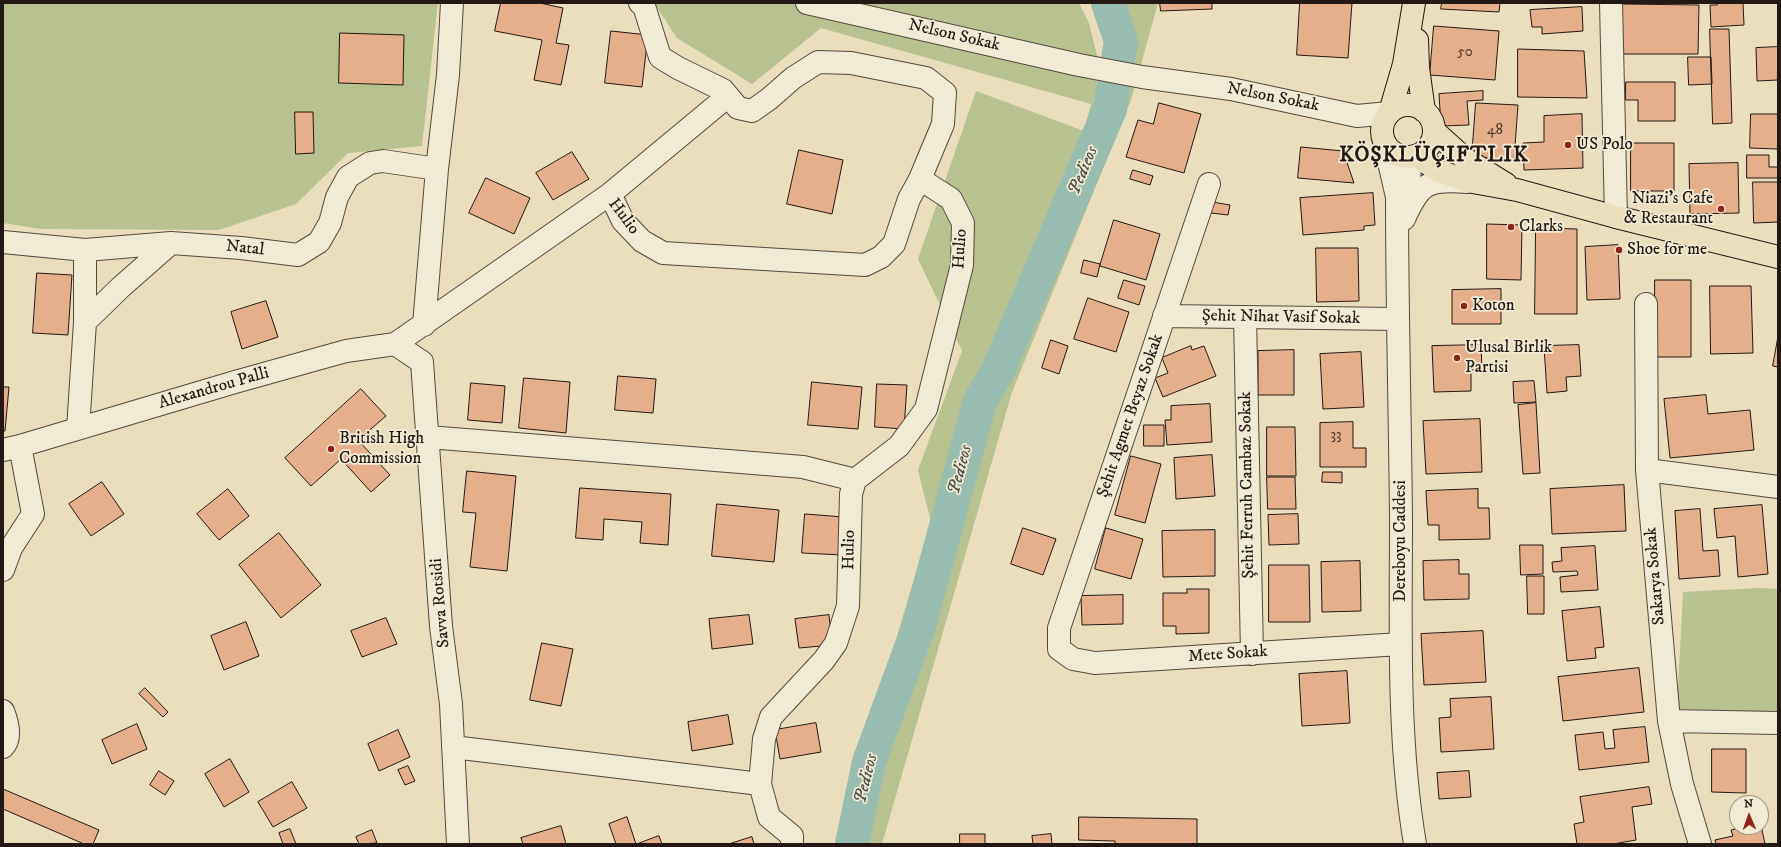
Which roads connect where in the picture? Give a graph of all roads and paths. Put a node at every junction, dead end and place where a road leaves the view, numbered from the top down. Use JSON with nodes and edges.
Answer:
{"nodes":[{"id":1,"x":452,"y":3,"type":"edge"},
{"id":2,"x":640,"y":3,"type":"edge"},
{"id":3,"x":807,"y":3,"type":"edge"},
{"id":4,"x":1414,"y":3,"type":"edge"},
{"id":5,"x":1419,"y":3,"type":"edge"},
{"id":6,"x":1611,"y":3,"type":"edge"},
{"id":7,"x":728,"y":96,"type":"junction"},
{"id":8,"x":1424,"y":111,"type":"junction"},
{"id":9,"x":1390,"y":112,"type":"junction"},
{"id":10,"x":1356,"y":116,"type":"junction"},
{"id":11,"x":1434,"y":131,"type":"junction"},
{"id":12,"x":1384,"y":142,"type":"junction"},
{"id":13,"x":1414,"y":157,"type":"junction"},
{"id":14,"x":437,"y":169,"type":"junction"},
{"id":15,"x":920,"y":179,"type":"junction"},
{"id":16,"x":1472,"y":182,"type":"junction"},
{"id":17,"x":1209,"y":184,"type":"dead end"},
{"id":18,"x":1517,"y":190,"type":"junction"},
{"id":19,"x":610,"y":194,"type":"junction"},
{"id":20,"x":1616,"y":217,"type":"junction"},
{"id":21,"x":1400,"y":228,"type":"junction"},
{"id":22,"x":3,"y":242,"type":"edge"},
{"id":23,"x":171,"y":243,"type":"junction"},
{"id":24,"x":85,"y":250,"type":"junction"},
{"id":25,"x":1778,"y":257,"type":"edge"},
{"id":26,"x":1646,"y":304,"type":"dead end"},
{"id":27,"x":1164,"y":316,"type":"junction"},
{"id":28,"x":1245,"y":317,"type":"junction"},
{"id":29,"x":1397,"y":319,"type":"junction"},
{"id":30,"x":85,"y":322,"type":"junction"},
{"id":31,"x":424,"y":325,"type":"junction"},
{"id":32,"x":395,"y":344,"type":"junction"},
{"id":33,"x":78,"y":429,"type":"junction"},
{"id":34,"x":428,"y":437,"type":"junction"},
{"id":35,"x":11,"y":448,"type":"edge"},
{"id":36,"x":1647,"y":470,"type":"junction"},
{"id":37,"x":855,"y":480,"type":"junction"},
{"id":38,"x":1778,"y":487,"type":"edge"},
{"id":39,"x":3,"y":570,"type":"edge"},
{"id":40,"x":1401,"y":644,"type":"junction"},
{"id":41,"x":1059,"y":649,"type":"joint"},
{"id":42,"x":1252,"y":654,"type":"junction"},
{"id":43,"x":3,"y":711,"type":"edge"},
{"id":44,"x":1669,"y":721,"type":"junction"},
{"id":45,"x":1778,"y":723,"type":"edge"},
{"id":46,"x":3,"y":747,"type":"edge"},
{"id":47,"x":453,"y":747,"type":"junction"},
{"id":48,"x":760,"y":784,"type":"junction"},
{"id":49,"x":458,"y":844,"type":"edge"},
{"id":50,"x":792,"y":844,"type":"edge"},
{"id":51,"x":1415,"y":844,"type":"edge"},
{"id":52,"x":1700,"y":844,"type":"edge"}],
"edges":[{"from":1,"to":14,"type":"street"},
{"from":2,"to":7,"type":"street"},
{"from":3,"to":10,"type":"street","name":"Nelson Sokak"},
{"from":4,"to":9,"type":"main road"},
{"from":5,"to":8,"type":"main road"},
{"from":6,"to":20,"type":"street"},
{"from":7,"to":15,"type":"street"},
{"from":7,"to":19,"type":"street"},
{"from":8,"to":9,"type":"main road"},
{"from":8,"to":11,"type":"main road"},
{"from":9,"to":10,"type":"street","name":"Nelson Sokak"},
{"from":9,"to":12,"type":"main road"},
{"from":10,"to":12,"type":"street","name":"Nelson Sokak"},
{"from":11,"to":13,"type":"main road"},
{"from":11,"to":18,"type":"main road"},
{"from":12,"to":13,"type":"main road"},
{"from":12,"to":21,"type":"street","name":"Dereboyu Caddesi"},
{"from":13,"to":16,"type":"main road"},
{"from":13,"to":21,"type":"street","name":"Dereboyu Caddesi"},
{"from":14,"to":23,"type":"street","name":"Natal"},
{"from":14,"to":31,"type":"street"},
{"from":15,"to":19,"type":"street","name":"Hulio"},
{"from":15,"to":37,"type":"street","name":"Hulio"},
{"from":16,"to":18,"type":"main road"},
{"from":16,"to":21,"type":"street"},
{"from":17,"to":27,"type":"street","name":"Şehit Agmet Beyaz Sokak"},
{"from":18,"to":20,"type":"main road"},
{"from":19,"to":31,"type":"street","name":"Hulio"},
{"from":20,"to":25,"type":"main road"},
{"from":21,"to":29,"type":"street","name":"Dereboyu Caddesi"},
{"from":22,"to":24,"type":"street","name":"Natal"},
{"from":23,"to":24,"type":"street","name":"Natal"},
{"from":23,"to":30,"type":"street"},
{"from":24,"to":30,"type":"street"},
{"from":26,"to":36,"type":"street","name":"Sakarya Sokak"},
{"from":27,"to":28,"type":"street","name":"Şehit Nihat Vasif Sokak"},
{"from":27,"to":41,"type":"street","name":"Şehit Agmet Beyaz Sokak"},
{"from":28,"to":29,"type":"street","name":"Şehit Nihat Vasif Sokak"},
{"from":28,"to":42,"type":"street","name":"Şehit Ferruh Cambaz Sokak"},
{"from":29,"to":40,"type":"street","name":"Dereboyu Caddesi"},
{"from":30,"to":33,"type":"street"},
{"from":31,"to":32,"type":"street","name":"Hulio"},
{"from":32,"to":33,"type":"street","name":"Alexandrou Palli"},
{"from":32,"to":34,"type":"street","name":"Savva Rotsidi"},
{"from":33,"to":35,"type":"street","name":"Alexandrou Palli"},
{"from":34,"to":37,"type":"street"},
{"from":34,"to":47,"type":"street","name":"Savva Rotsidi"},
{"from":35,"to":39,"type":"street"},
{"from":36,"to":38,"type":"street"},
{"from":36,"to":44,"type":"street","name":"Sakarya Sokak"},
{"from":37,"to":48,"type":"street","name":"Hulio"},
{"from":40,"to":42,"type":"street","name":"Mete Sokak"},
{"from":40,"to":51,"type":"street","name":"Dereboyu Caddesi"},
{"from":41,"to":42,"type":"street","name":"Mete Sokak"},
{"from":43,"to":46,"type":"street"},
{"from":44,"to":45,"type":"street"},
{"from":44,"to":52,"type":"street","name":"Sakarya Sokak"},
{"from":47,"to":48,"type":"street"},
{"from":47,"to":49,"type":"street","name":"Savva Rotsidi"},
{"from":48,"to":50,"type":"street","name":"Hulio"}]}
